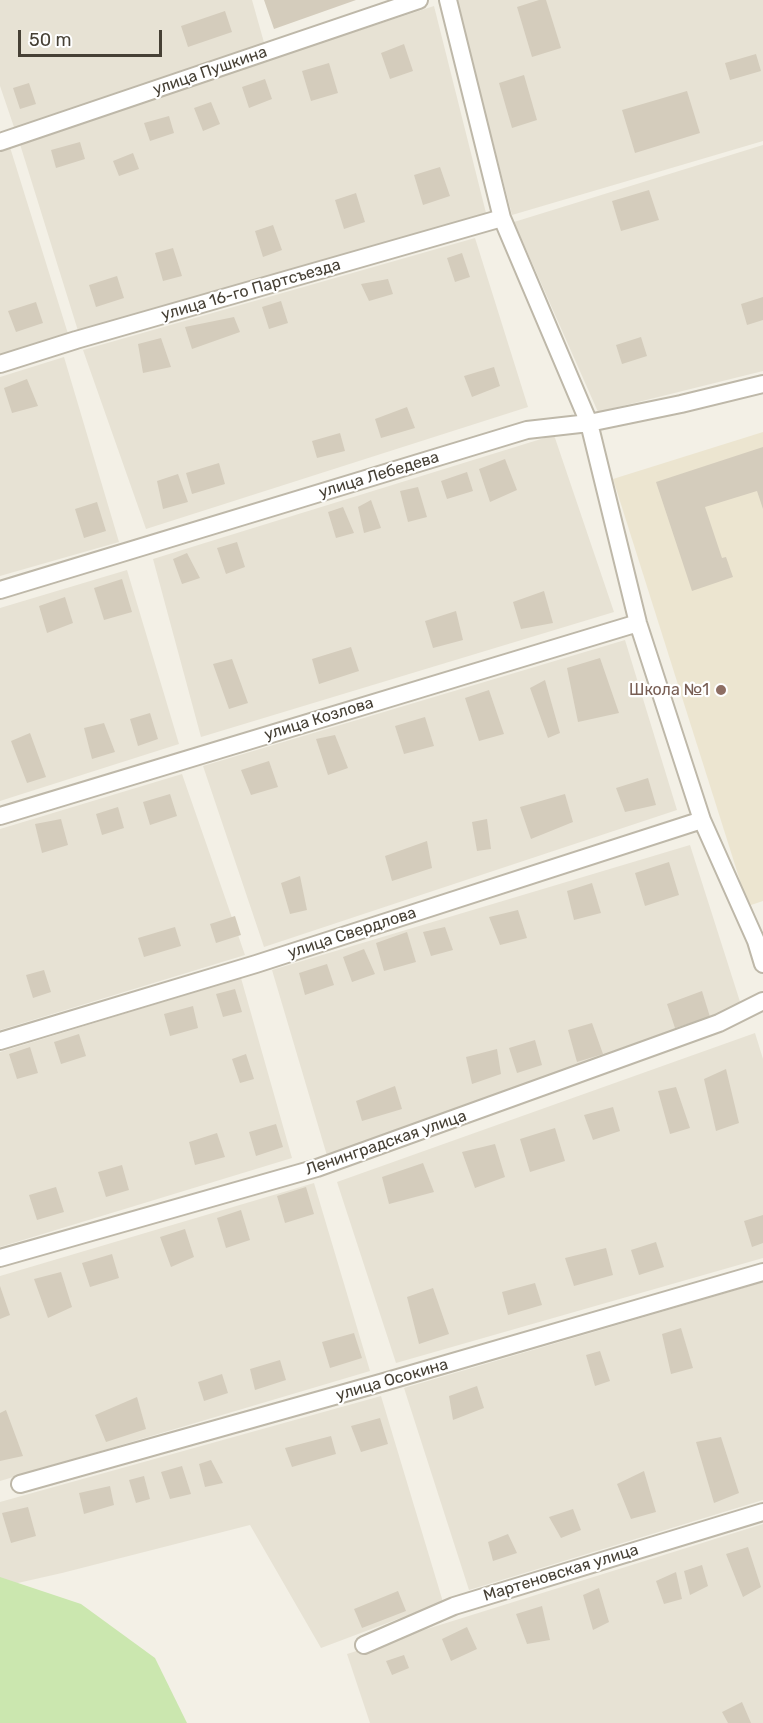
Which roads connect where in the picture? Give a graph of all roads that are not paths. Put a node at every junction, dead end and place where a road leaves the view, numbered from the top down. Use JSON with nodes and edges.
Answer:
{"nodes":[{"id":1,"x":419,"y":0,"type":"edge"},
{"id":2,"x":448,"y":0,"type":"edge"},
{"id":3,"x":0,"y":142,"type":"edge"},
{"id":4,"x":502,"y":218,"type":"junction"},
{"id":5,"x":0,"y":364,"type":"edge"},
{"id":6,"x":763,"y":384,"type":"edge"},
{"id":7,"x":589,"y":423,"type":"junction"},
{"id":8,"x":0,"y":590,"type":"edge"},
{"id":9,"x":638,"y":623,"type":"junction"},
{"id":10,"x":0,"y":816,"type":"edge"},
{"id":11,"x":702,"y":820,"type":"junction"},
{"id":12,"x":759,"y":939,"type":"edge"},
{"id":13,"x":763,"y":964,"type":"edge"},
{"id":14,"x":763,"y":1001,"type":"edge"},
{"id":15,"x":0,"y":1041,"type":"edge"},
{"id":16,"x":0,"y":1258,"type":"edge"},
{"id":17,"x":763,"y":1272,"type":"edge"},
{"id":18,"x":20,"y":1484,"type":"dead end"},
{"id":19,"x":763,"y":1512,"type":"edge"},
{"id":20,"x":364,"y":1645,"type":"dead end"}],
"edges":[{"from":1,"to":3,"type":"street","name":"улица Пушкина"},
{"from":2,"to":4,"type":"street"},
{"from":4,"to":5,"type":"street","name":"улица 16-го Партсъезда"},
{"from":4,"to":7,"type":"street"},
{"from":6,"to":7,"type":"street","name":"улица Лебедева"},
{"from":7,"to":8,"type":"street","name":"улица Лебедева"},
{"from":7,"to":9,"type":"street"},
{"from":9,"to":10,"type":"street","name":"улица Козлова"},
{"from":9,"to":11,"type":"street"},
{"from":11,"to":12,"type":"street"},
{"from":11,"to":15,"type":"street","name":"улица Свердлова"},
{"from":12,"to":13,"type":"street"},
{"from":14,"to":16,"type":"street","name":"Ленинградская улица"},
{"from":17,"to":18,"type":"street","name":"улица Осокина"},
{"from":19,"to":20,"type":"street","name":"Мартеновская улица"}]}
